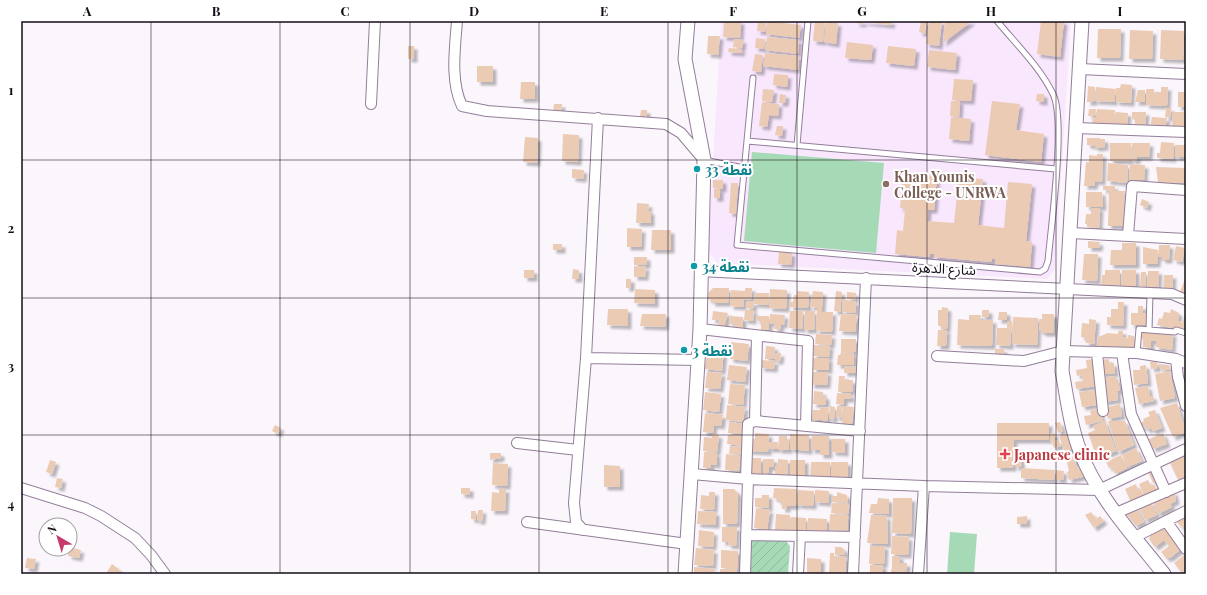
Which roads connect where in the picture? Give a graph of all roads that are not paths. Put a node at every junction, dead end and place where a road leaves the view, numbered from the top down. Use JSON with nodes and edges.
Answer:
{"nodes":[{"id":1,"x":375,"y":21,"type":"edge"},
{"id":2,"x":457,"y":21,"type":"edge"},
{"id":3,"x":688,"y":21,"type":"edge"},
{"id":4,"x":808,"y":21,"type":"edge"},
{"id":5,"x":997,"y":21,"type":"edge"},
{"id":6,"x":1082,"y":21,"type":"edge"},
{"id":7,"x":1080,"y":69,"type":"junction"},
{"id":8,"x":1186,"y":74,"type":"edge"},
{"id":9,"x":753,"y":78,"type":"dead end"},
{"id":10,"x":371,"y":104,"type":"dead end"},
{"id":11,"x":598,"y":118,"type":"junction"},
{"id":12,"x":1076,"y":128,"type":"junction"},
{"id":13,"x":1186,"y":132,"type":"edge"},
{"id":14,"x":747,"y":141,"type":"junction"},
{"id":15,"x":797,"y":145,"type":"junction"},
{"id":16,"x":704,"y":160,"type":"junction"},
{"id":17,"x":744,"y":168,"type":"junction"},
{"id":18,"x":1056,"y":169,"type":"junction"},
{"id":19,"x":1186,"y":190,"type":"edge"},
{"id":20,"x":1071,"y":233,"type":"junction"},
{"id":21,"x":1128,"y":235,"type":"junction"},
{"id":22,"x":1186,"y":239,"type":"edge"},
{"id":23,"x":700,"y":271,"type":"junction"},
{"id":24,"x":866,"y":278,"type":"junction"},
{"id":25,"x":1067,"y":288,"type":"junction"},
{"id":26,"x":1150,"y":293,"type":"junction"},
{"id":27,"x":1186,"y":300,"type":"edge"},
{"id":28,"x":700,"y":329,"type":"junction"},
{"id":29,"x":1149,"y":330,"type":"junction"},
{"id":30,"x":1186,"y":333,"type":"edge"},
{"id":31,"x":757,"y":336,"type":"junction"},
{"id":32,"x":1063,"y":351,"type":"junction"},
{"id":33,"x":1096,"y":352,"type":"junction"},
{"id":34,"x":1122,"y":353,"type":"junction"},
{"id":35,"x":1137,"y":353,"type":"junction"},
{"id":36,"x":937,"y":356,"type":"dead end"},
{"id":37,"x":586,"y":358,"type":"junction"},
{"id":38,"x":698,"y":360,"type":"junction"},
{"id":39,"x":1176,"y":360,"type":"junction"},
{"id":40,"x":1186,"y":364,"type":"edge"},
{"id":41,"x":1186,"y":406,"type":"edge"},
{"id":42,"x":1103,"y":411,"type":"dead end"},
{"id":43,"x":755,"y":421,"type":"junction"},
{"id":44,"x":806,"y":426,"type":"junction"},
{"id":45,"x":860,"y":431,"type":"junction"},
{"id":46,"x":517,"y":443,"type":"dead end"},
{"id":47,"x":1186,"y":449,"type":"edge"},
{"id":48,"x":578,"y":450,"type":"junction"},
{"id":49,"x":1154,"y":464,"type":"junction"},
{"id":50,"x":692,"y":474,"type":"junction"},
{"id":51,"x":747,"y":479,"type":"junction"},
{"id":52,"x":857,"y":483,"type":"junction"},
{"id":53,"x":1186,"y":483,"type":"edge"},
{"id":54,"x":924,"y":486,"type":"junction"},
{"id":55,"x":21,"y":488,"type":"edge"},
{"id":56,"x":1099,"y":490,"type":"junction"},
{"id":57,"x":1166,"y":492,"type":"junction"},
{"id":58,"x":1186,"y":512,"type":"edge"},
{"id":59,"x":1116,"y":513,"type":"junction"},
{"id":60,"x":1166,"y":521,"type":"junction"},
{"id":61,"x":528,"y":522,"type":"dead end"},
{"id":62,"x":583,"y":530,"type":"junction"},
{"id":63,"x":746,"y":535,"type":"junction"},
{"id":64,"x":800,"y":536,"type":"junction"},
{"id":65,"x":855,"y":537,"type":"junction"},
{"id":66,"x":1135,"y":538,"type":"junction"},
{"id":67,"x":687,"y":544,"type":"junction"},
{"id":68,"x":1186,"y":549,"type":"edge"},
{"id":69,"x":165,"y":574,"type":"edge"},
{"id":70,"x":685,"y":574,"type":"edge"},
{"id":71,"x":745,"y":574,"type":"edge"},
{"id":72,"x":798,"y":574,"type":"edge"},
{"id":73,"x":853,"y":574,"type":"edge"},
{"id":74,"x":918,"y":574,"type":"edge"},
{"id":75,"x":1164,"y":574,"type":"edge"}],
"edges":[{"from":1,"to":10,"type":"street"},
{"from":2,"to":11,"type":"street"},
{"from":3,"to":16,"type":"street"},
{"from":4,"to":15,"type":"lane"},
{"from":5,"to":18,"type":"lane"},
{"from":6,"to":7,"type":"street"},
{"from":7,"to":8,"type":"street"},
{"from":7,"to":12,"type":"street"},
{"from":9,"to":14,"type":"lane"},
{"from":11,"to":16,"type":"street"},
{"from":11,"to":37,"type":"street"},
{"from":12,"to":13,"type":"street"},
{"from":12,"to":20,"type":"street"},
{"from":14,"to":15,"type":"lane"},
{"from":14,"to":17,"type":"lane"},
{"from":15,"to":18,"type":"lane"},
{"from":16,"to":17,"type":"lane"},
{"from":16,"to":23,"type":"street"},
{"from":17,"to":18,"type":"lane"},
{"from":19,"to":21,"type":"street"},
{"from":20,"to":21,"type":"street"},
{"from":20,"to":25,"type":"street"},
{"from":21,"to":22,"type":"street"},
{"from":23,"to":24,"type":"street","name":"شارع الدهرة"},
{"from":23,"to":28,"type":"street"},
{"from":24,"to":25,"type":"street","name":"شارع الدهرة"},
{"from":24,"to":45,"type":"street"},
{"from":25,"to":26,"type":"street","name":"شارع الدهرة"},
{"from":25,"to":32,"type":"street"},
{"from":26,"to":27,"type":"street","name":"شارع الدهرة"},
{"from":26,"to":29,"type":"lane"},
{"from":28,"to":31,"type":"street"},
{"from":28,"to":38,"type":"street"},
{"from":29,"to":30,"type":"lane"},
{"from":29,"to":35,"type":"lane"},
{"from":31,"to":43,"type":"street"},
{"from":31,"to":44,"type":"street"},
{"from":32,"to":33,"type":"street"},
{"from":32,"to":36,"type":"street"},
{"from":32,"to":56,"type":"street"},
{"from":33,"to":34,"type":"street"},
{"from":33,"to":42,"type":"street"},
{"from":34,"to":35,"type":"street"},
{"from":34,"to":49,"type":"street"},
{"from":35,"to":39,"type":"street"},
{"from":37,"to":38,"type":"street"},
{"from":37,"to":48,"type":"street"},
{"from":38,"to":50,"type":"street"},
{"from":39,"to":40,"type":"street"},
{"from":39,"to":41,"type":"street"},
{"from":43,"to":44,"type":"street"},
{"from":43,"to":51,"type":"street"},
{"from":44,"to":45,"type":"street"},
{"from":45,"to":52,"type":"street"},
{"from":46,"to":48,"type":"street"},
{"from":47,"to":49,"type":"street"},
{"from":48,"to":62,"type":"street"},
{"from":49,"to":56,"type":"street"},
{"from":49,"to":57,"type":"street"},
{"from":50,"to":51,"type":"street"},
{"from":50,"to":67,"type":"street"},
{"from":51,"to":52,"type":"street"},
{"from":51,"to":63,"type":"street"},
{"from":52,"to":54,"type":"street"},
{"from":52,"to":65,"type":"street"},
{"from":53,"to":57,"type":"street"},
{"from":54,"to":56,"type":"street"},
{"from":54,"to":74,"type":"street"},
{"from":55,"to":69,"type":"street"},
{"from":56,"to":59,"type":"street"},
{"from":57,"to":59,"type":"street"},
{"from":58,"to":60,"type":"street"},
{"from":59,"to":66,"type":"street"},
{"from":60,"to":66,"type":"street"},
{"from":60,"to":68,"type":"street"},
{"from":61,"to":62,"type":"street"},
{"from":62,"to":67,"type":"street"},
{"from":63,"to":64,"type":"street"},
{"from":63,"to":71,"type":"street"},
{"from":64,"to":65,"type":"street"},
{"from":64,"to":72,"type":"street"},
{"from":65,"to":73,"type":"street"},
{"from":66,"to":75,"type":"street"},
{"from":67,"to":70,"type":"street"}]}
